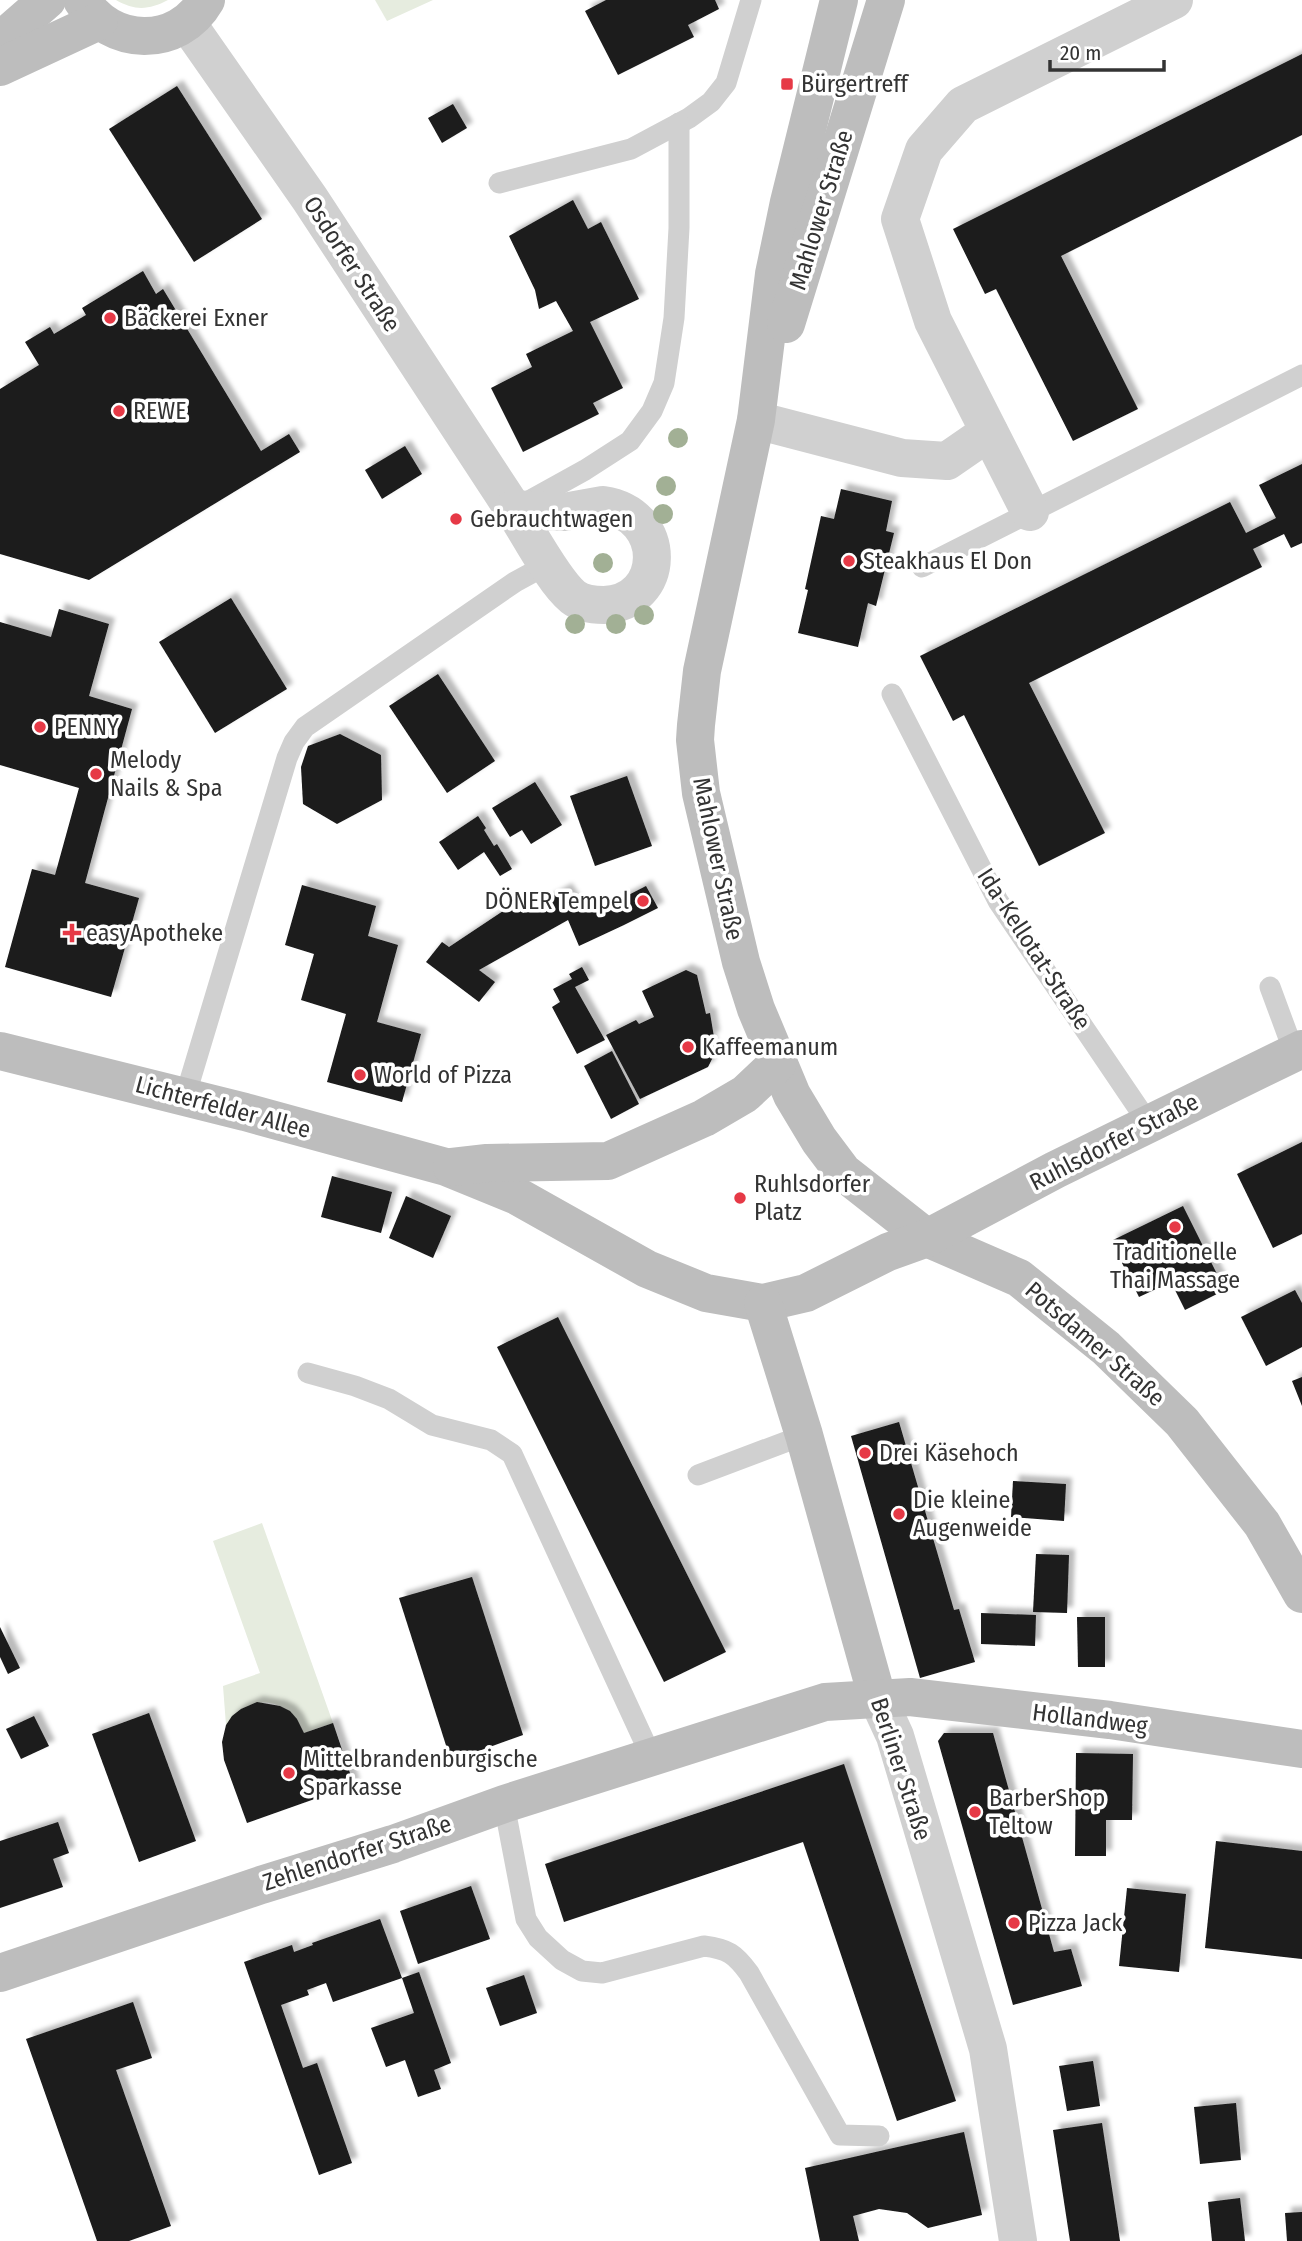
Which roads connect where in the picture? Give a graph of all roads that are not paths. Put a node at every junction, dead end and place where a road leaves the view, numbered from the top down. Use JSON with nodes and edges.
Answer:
{"nodes":[{"id":1,"x":47,"y":0,"type":"edge"},
{"id":2,"x":751,"y":0,"type":"edge"},
{"id":3,"x":839,"y":0,"type":"edge"},
{"id":4,"x":886,"y":0,"type":"edge"},
{"id":5,"x":1174,"y":0,"type":"edge"},
{"id":6,"x":91,"y":11,"type":"edge"},
{"id":7,"x":196,"y":11,"type":"edge"},
{"id":8,"x":0,"y":41,"type":"edge"},
{"id":9,"x":0,"y":67,"type":"edge"},
{"id":10,"x":679,"y":123,"type":"junction"},
{"id":11,"x":499,"y":183,"type":"dead end"},
{"id":12,"x":1302,"y":375,"type":"edge"},
{"id":13,"x":756,"y":420,"type":"junction"},
{"id":14,"x":989,"y":432,"type":"junction"},
{"id":15,"x":513,"y":509,"type":"junction"},
{"id":16,"x":1030,"y":512,"type":"junction"},
{"id":17,"x":548,"y":564,"type":"junction"},
{"id":18,"x":922,"y":566,"type":"dead end"},
{"id":19,"x":892,"y":694,"type":"dead end"},
{"id":20,"x":1270,"y":987,"type":"dead end"},
{"id":21,"x":0,"y":1051,"type":"edge"},
{"id":22,"x":1298,"y":1051,"type":"edge"},
{"id":23,"x":778,"y":1063,"type":"junction"},
{"id":24,"x":185,"y":1097,"type":"junction"},
{"id":25,"x":1149,"y":1124,"type":"junction"},
{"id":26,"x":446,"y":1167,"type":"junction"},
{"id":27,"x":927,"y":1238,"type":"junction"},
{"id":28,"x":763,"y":1303,"type":"junction"},
{"id":29,"x":308,"y":1373,"type":"dead end"},
{"id":30,"x":804,"y":1435,"type":"junction"},
{"id":31,"x":698,"y":1475,"type":"dead end"},
{"id":32,"x":1302,"y":1594,"type":"edge"},
{"id":33,"x":877,"y":1697,"type":"junction"},
{"id":34,"x":1302,"y":1749,"type":"edge"},
{"id":35,"x":651,"y":1756,"type":"junction"},
{"id":36,"x":504,"y":1804,"type":"junction"},
{"id":37,"x":0,"y":1973,"type":"edge"},
{"id":38,"x":879,"y":2136,"type":"dead end"},
{"id":39,"x":1018,"y":2241,"type":"edge"}],
"edges":[{"from":1,"to":8,"type":"street"},
{"from":2,"to":10,"type":"lane"},
{"from":3,"to":13,"type":"street","name":"Mahlower Straße"},
{"from":4,"to":13,"type":"street","name":"Mahlower Straße"},
{"from":5,"to":14,"type":"street"},
{"from":6,"to":7,"type":"street"},
{"from":6,"to":9,"type":"street"},
{"from":7,"to":15,"type":"street","name":"Osdorfer Straße"},
{"from":10,"to":11,"type":"lane"},
{"from":10,"to":15,"type":"lane"},
{"from":12,"to":16,"type":"lane"},
{"from":13,"to":14,"type":"street"},
{"from":13,"to":23,"type":"street","name":"Mahlower Straße"},
{"from":14,"to":16,"type":"street"},
{"from":15,"to":17,"type":"street","name":"Osdorfer Straße"},
{"from":15,"to":17,"type":"street","name":"Osdorfer Straße"},
{"from":16,"to":18,"type":"lane"},
{"from":17,"to":24,"type":"lane"},
{"from":19,"to":25,"type":"lane","name":"Ida-Kellotat-Straße"},
{"from":20,"to":22,"type":"lane"},
{"from":21,"to":24,"type":"street","name":"Lichterfelder Allee"},
{"from":22,"to":25,"type":"street","name":"Ruhlsdorfer Straße"},
{"from":23,"to":26,"type":"street"},
{"from":23,"to":27,"type":"street","name":"Mahlower Straße"},
{"from":24,"to":26,"type":"street","name":"Lichterfelder Allee"},
{"from":25,"to":27,"type":"street","name":"Ruhlsdorfer Straße"},
{"from":26,"to":28,"type":"street"},
{"from":27,"to":28,"type":"street"},
{"from":27,"to":32,"type":"street","name":"Potsdamer Straße"},
{"from":28,"to":30,"type":"street","name":"Berliner Straße"},
{"from":29,"to":35,"type":"lane"},
{"from":30,"to":31,"type":"lane"},
{"from":30,"to":33,"type":"street","name":"Berliner Straße"},
{"from":33,"to":34,"type":"street","name":"Hollandweg"},
{"from":33,"to":35,"type":"street","name":"Zehlendorfer Straße"},
{"from":33,"to":39,"type":"street","name":"Berliner Straße"},
{"from":35,"to":36,"type":"street","name":"Zehlendorfer Straße"},
{"from":36,"to":37,"type":"street","name":"Zehlendorfer Straße"},
{"from":36,"to":38,"type":"lane"}]}
